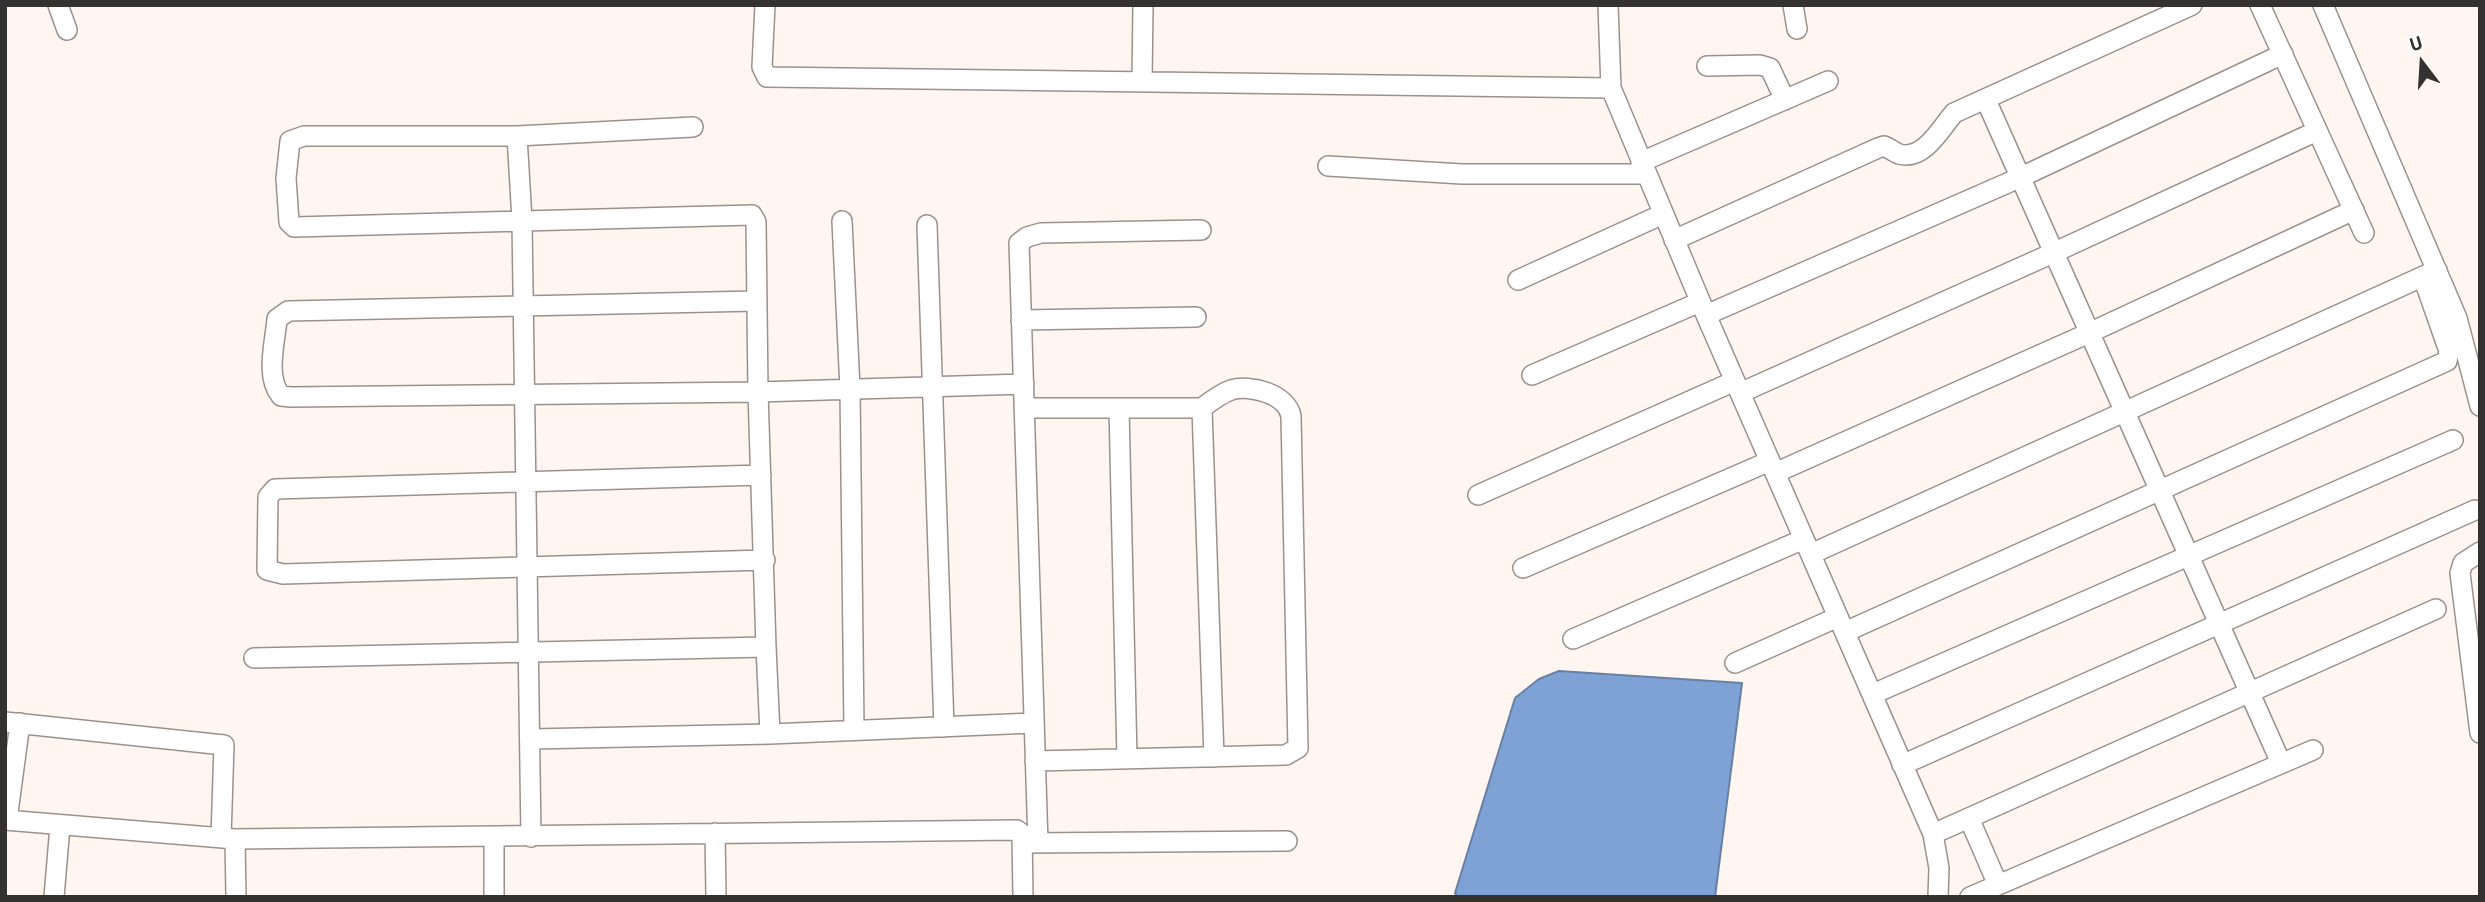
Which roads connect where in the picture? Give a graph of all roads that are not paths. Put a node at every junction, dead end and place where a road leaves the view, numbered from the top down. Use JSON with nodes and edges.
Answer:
{"nodes":[{"id":1,"x":58,"y":5,"type":"edge"},
{"id":2,"x":765,"y":5,"type":"edge"},
{"id":3,"x":1143,"y":5,"type":"edge"},
{"id":4,"x":1608,"y":5,"type":"edge"},
{"id":5,"x":1793,"y":5,"type":"edge"},
{"id":6,"x":2192,"y":5,"type":"edge"},
{"id":7,"x":2260,"y":5,"type":"edge"},
{"id":8,"x":2323,"y":5,"type":"edge"},
{"id":9,"x":1797,"y":29,"type":"dead end"},
{"id":10,"x":66,"y":30,"type":"dead end"},
{"id":11,"x":2283,"y":54,"type":"junction"},
{"id":12,"x":1707,"y":66,"type":"dead end"},
{"id":13,"x":1828,"y":81,"type":"dead end"},
{"id":14,"x":1142,"y":82,"type":"junction"},
{"id":15,"x":1611,"y":88,"type":"junction"},
{"id":16,"x":1785,"y":100,"type":"junction"},
{"id":17,"x":1986,"y":100,"type":"junction"},
{"id":18,"x":693,"y":127,"type":"dead end"},
{"id":19,"x":2317,"y":131,"type":"junction"},
{"id":20,"x":517,"y":136,"type":"junction"},
{"id":21,"x":1328,"y":166,"type":"dead end"},
{"id":22,"x":1644,"y":168,"type":"junction"},
{"id":23,"x":2019,"y":178,"type":"junction"},
{"id":24,"x":2354,"y":210,"type":"junction"},
{"id":25,"x":1663,"y":214,"type":"junction"},
{"id":26,"x":522,"y":220,"type":"junction"},
{"id":27,"x":842,"y":221,"type":"dead end"},
{"id":28,"x":927,"y":225,"type":"dead end"},
{"id":29,"x":1201,"y":230,"type":"dead end"},
{"id":30,"x":2364,"y":233,"type":"dead end"},
{"id":31,"x":1674,"y":240,"type":"junction"},
{"id":32,"x":2053,"y":254,"type":"junction"},
{"id":33,"x":2430,"y":273,"type":"junction"},
{"id":34,"x":1518,"y":280,"type":"dead end"},
{"id":35,"x":756,"y":301,"type":"junction"},
{"id":36,"x":524,"y":306,"type":"junction"},
{"id":37,"x":1703,"y":309,"type":"junction"},
{"id":38,"x":1196,"y":317,"type":"dead end"},
{"id":39,"x":1021,"y":320,"type":"junction"},
{"id":40,"x":2089,"y":333,"type":"junction"},
{"id":41,"x":1532,"y":375,"type":"dead end"},
{"id":42,"x":1024,"y":384,"type":"junction"},
{"id":43,"x":1738,"y":387,"type":"junction"},
{"id":44,"x":934,"y":388,"type":"junction"},
{"id":45,"x":849,"y":389,"type":"junction"},
{"id":46,"x":758,"y":392,"type":"junction"},
{"id":47,"x":526,"y":394,"type":"junction"},
{"id":48,"x":2480,"y":406,"type":"edge"},
{"id":49,"x":1024,"y":408,"type":"junction"},
{"id":50,"x":1119,"y":408,"type":"junction"},
{"id":51,"x":1202,"y":408,"type":"junction"},
{"id":52,"x":2124,"y":411,"type":"junction"},
{"id":53,"x":2453,"y":440,"type":"dead end"},
{"id":54,"x":1773,"y":467,"type":"junction"},
{"id":55,"x":761,"y":475,"type":"junction"},
{"id":56,"x":527,"y":480,"type":"junction"},
{"id":57,"x":2160,"y":490,"type":"junction"},
{"id":58,"x":1478,"y":495,"type":"dead end"},
{"id":59,"x":2475,"y":510,"type":"dead end"},
{"id":60,"x":1808,"y":547,"type":"junction"},
{"id":61,"x":2480,"y":552,"type":"edge"},
{"id":62,"x":2189,"y":556,"type":"junction"},
{"id":63,"x":765,"y":560,"type":"junction"},
{"id":64,"x":529,"y":568,"type":"junction"},
{"id":65,"x":1523,"y":568,"type":"dead end"},
{"id":66,"x":2436,"y":610,"type":"dead end"},
{"id":67,"x":1842,"y":624,"type":"junction"},
{"id":68,"x":2219,"y":624,"type":"junction"},
{"id":69,"x":1573,"y":639,"type":"dead end"},
{"id":70,"x":766,"y":648,"type":"junction"},
{"id":71,"x":530,"y":653,"type":"junction"},
{"id":72,"x":254,"y":658,"type":"dead end"},
{"id":73,"x":1735,"y":663,"type":"dead end"},
{"id":74,"x":2250,"y":693,"type":"junction"},
{"id":75,"x":1873,"y":694,"type":"junction"},
{"id":76,"x":12,"y":722,"type":"edge"},
{"id":77,"x":1033,"y":723,"type":"junction"},
{"id":78,"x":944,"y":727,"type":"junction"},
{"id":79,"x":854,"y":730,"type":"junction"},
{"id":80,"x":2480,"y":733,"type":"edge"},
{"id":81,"x":770,"y":734,"type":"junction"},
{"id":82,"x":532,"y":738,"type":"junction"},
{"id":83,"x":2313,"y":750,"type":"dead end"},
{"id":84,"x":1214,"y":757,"type":"junction"},
{"id":85,"x":1127,"y":758,"type":"junction"},
{"id":86,"x":1035,"y":761,"type":"junction"},
{"id":87,"x":2281,"y":763,"type":"junction"},
{"id":88,"x":1902,"y":765,"type":"junction"},
{"id":89,"x":1969,"y":817,"type":"junction"},
{"id":90,"x":6,"y":820,"type":"edge"},
{"id":91,"x":60,"y":826,"type":"junction"},
{"id":92,"x":715,"y":833,"type":"junction"},
{"id":93,"x":1933,"y":834,"type":"junction"},
{"id":94,"x":494,"y":837,"type":"junction"},
{"id":95,"x":531,"y":837,"type":"junction"},
{"id":96,"x":228,"y":838,"type":"junction"},
{"id":97,"x":1287,"y":841,"type":"dead end"},
{"id":98,"x":1030,"y":843,"type":"junction"},
{"id":99,"x":1998,"y":885,"type":"junction"},
{"id":100,"x":54,"y":897,"type":"edge"},
{"id":101,"x":236,"y":897,"type":"edge"},
{"id":102,"x":494,"y":897,"type":"edge"},
{"id":103,"x":716,"y":897,"type":"edge"},
{"id":104,"x":1023,"y":897,"type":"edge"},
{"id":105,"x":1938,"y":897,"type":"edge"},
{"id":106,"x":1970,"y":897,"type":"edge"}],
"edges":[{"from":1,"to":10,"type":"street"},
{"from":2,"to":14,"type":"street"},
{"from":3,"to":14,"type":"street"},
{"from":4,"to":15,"type":"street"},
{"from":5,"to":9,"type":"street"},
{"from":6,"to":17,"type":"street"},
{"from":7,"to":11,"type":"street"},
{"from":8,"to":33,"type":"street"},
{"from":11,"to":19,"type":"street"},
{"from":11,"to":23,"type":"street"},
{"from":12,"to":16,"type":"street"},
{"from":13,"to":16,"type":"street"},
{"from":14,"to":15,"type":"street"},
{"from":15,"to":22,"type":"street"},
{"from":16,"to":22,"type":"street"},
{"from":17,"to":23,"type":"street"},
{"from":17,"to":31,"type":"street"},
{"from":18,"to":20,"type":"street"},
{"from":19,"to":24,"type":"street"},
{"from":19,"to":32,"type":"street"},
{"from":20,"to":26,"type":"street"},
{"from":20,"to":26,"type":"street"},
{"from":21,"to":22,"type":"street"},
{"from":22,"to":25,"type":"street"},
{"from":23,"to":32,"type":"street"},
{"from":23,"to":37,"type":"street"},
{"from":24,"to":30,"type":"street"},
{"from":24,"to":40,"type":"street"},
{"from":25,"to":31,"type":"street"},
{"from":25,"to":34,"type":"street"},
{"from":26,"to":35,"type":"street"},
{"from":26,"to":36,"type":"street"},
{"from":27,"to":45,"type":"street"},
{"from":28,"to":44,"type":"street"},
{"from":29,"to":39,"type":"street"},
{"from":31,"to":37,"type":"street"},
{"from":32,"to":40,"type":"street"},
{"from":32,"to":43,"type":"street"},
{"from":33,"to":48,"type":"street"},
{"from":33,"to":52,"type":"street"},
{"from":33,"to":57,"type":"street"},
{"from":35,"to":36,"type":"street"},
{"from":35,"to":46,"type":"street"},
{"from":36,"to":47,"type":"street"},
{"from":36,"to":47,"type":"street"},
{"from":37,"to":41,"type":"street"},
{"from":37,"to":43,"type":"street"},
{"from":38,"to":39,"type":"street"},
{"from":39,"to":42,"type":"street"},
{"from":40,"to":52,"type":"street"},
{"from":40,"to":54,"type":"street"},
{"from":42,"to":44,"type":"street"},
{"from":42,"to":49,"type":"street"},
{"from":43,"to":54,"type":"street"},
{"from":43,"to":58,"type":"street"},
{"from":44,"to":45,"type":"street"},
{"from":44,"to":78,"type":"street"},
{"from":45,"to":46,"type":"street"},
{"from":45,"to":79,"type":"street"},
{"from":46,"to":47,"type":"street"},
{"from":46,"to":55,"type":"street"},
{"from":47,"to":56,"type":"street"},
{"from":49,"to":50,"type":"street"},
{"from":49,"to":77,"type":"street"},
{"from":50,"to":51,"type":"street"},
{"from":50,"to":85,"type":"street"},
{"from":51,"to":84,"type":"street"},
{"from":51,"to":84,"type":"street"},
{"from":52,"to":57,"type":"street"},
{"from":52,"to":60,"type":"street"},
{"from":53,"to":62,"type":"street"},
{"from":54,"to":60,"type":"street"},
{"from":54,"to":65,"type":"street"},
{"from":55,"to":56,"type":"street"},
{"from":55,"to":63,"type":"street"},
{"from":56,"to":64,"type":"street"},
{"from":56,"to":64,"type":"street"},
{"from":57,"to":62,"type":"street"},
{"from":57,"to":67,"type":"street"},
{"from":59,"to":68,"type":"street"},
{"from":60,"to":67,"type":"street"},
{"from":60,"to":69,"type":"street"},
{"from":61,"to":80,"type":"street"},
{"from":62,"to":68,"type":"street"},
{"from":62,"to":75,"type":"street"},
{"from":63,"to":64,"type":"street"},
{"from":63,"to":70,"type":"street"},
{"from":64,"to":71,"type":"street"},
{"from":66,"to":74,"type":"street"},
{"from":67,"to":73,"type":"street"},
{"from":67,"to":75,"type":"street"},
{"from":68,"to":74,"type":"street"},
{"from":68,"to":88,"type":"street"},
{"from":70,"to":71,"type":"street"},
{"from":70,"to":81,"type":"street"},
{"from":71,"to":72,"type":"street"},
{"from":71,"to":82,"type":"street"},
{"from":74,"to":87,"type":"street"},
{"from":74,"to":89,"type":"street"},
{"from":75,"to":88,"type":"street"},
{"from":76,"to":90,"type":"street"},
{"from":76,"to":96,"type":"street"},
{"from":77,"to":78,"type":"street"},
{"from":77,"to":86,"type":"street"},
{"from":78,"to":79,"type":"street"},
{"from":79,"to":81,"type":"street"},
{"from":81,"to":82,"type":"street"},
{"from":82,"to":95,"type":"street"},
{"from":83,"to":87,"type":"street"},
{"from":84,"to":85,"type":"street"},
{"from":85,"to":86,"type":"street"},
{"from":86,"to":98,"type":"street"},
{"from":87,"to":99,"type":"street"},
{"from":88,"to":93,"type":"street"},
{"from":89,"to":93,"type":"street"},
{"from":89,"to":99,"type":"street"},
{"from":90,"to":91,"type":"street"},
{"from":91,"to":96,"type":"street"},
{"from":91,"to":100,"type":"street"},
{"from":92,"to":95,"type":"street"},
{"from":92,"to":98,"type":"street"},
{"from":92,"to":103,"type":"street"},
{"from":93,"to":105,"type":"street"},
{"from":94,"to":95,"type":"street"},
{"from":94,"to":96,"type":"street"},
{"from":94,"to":102,"type":"street"},
{"from":96,"to":101,"type":"street"},
{"from":97,"to":98,"type":"street"},
{"from":98,"to":104,"type":"street"},
{"from":99,"to":106,"type":"street"}]}
